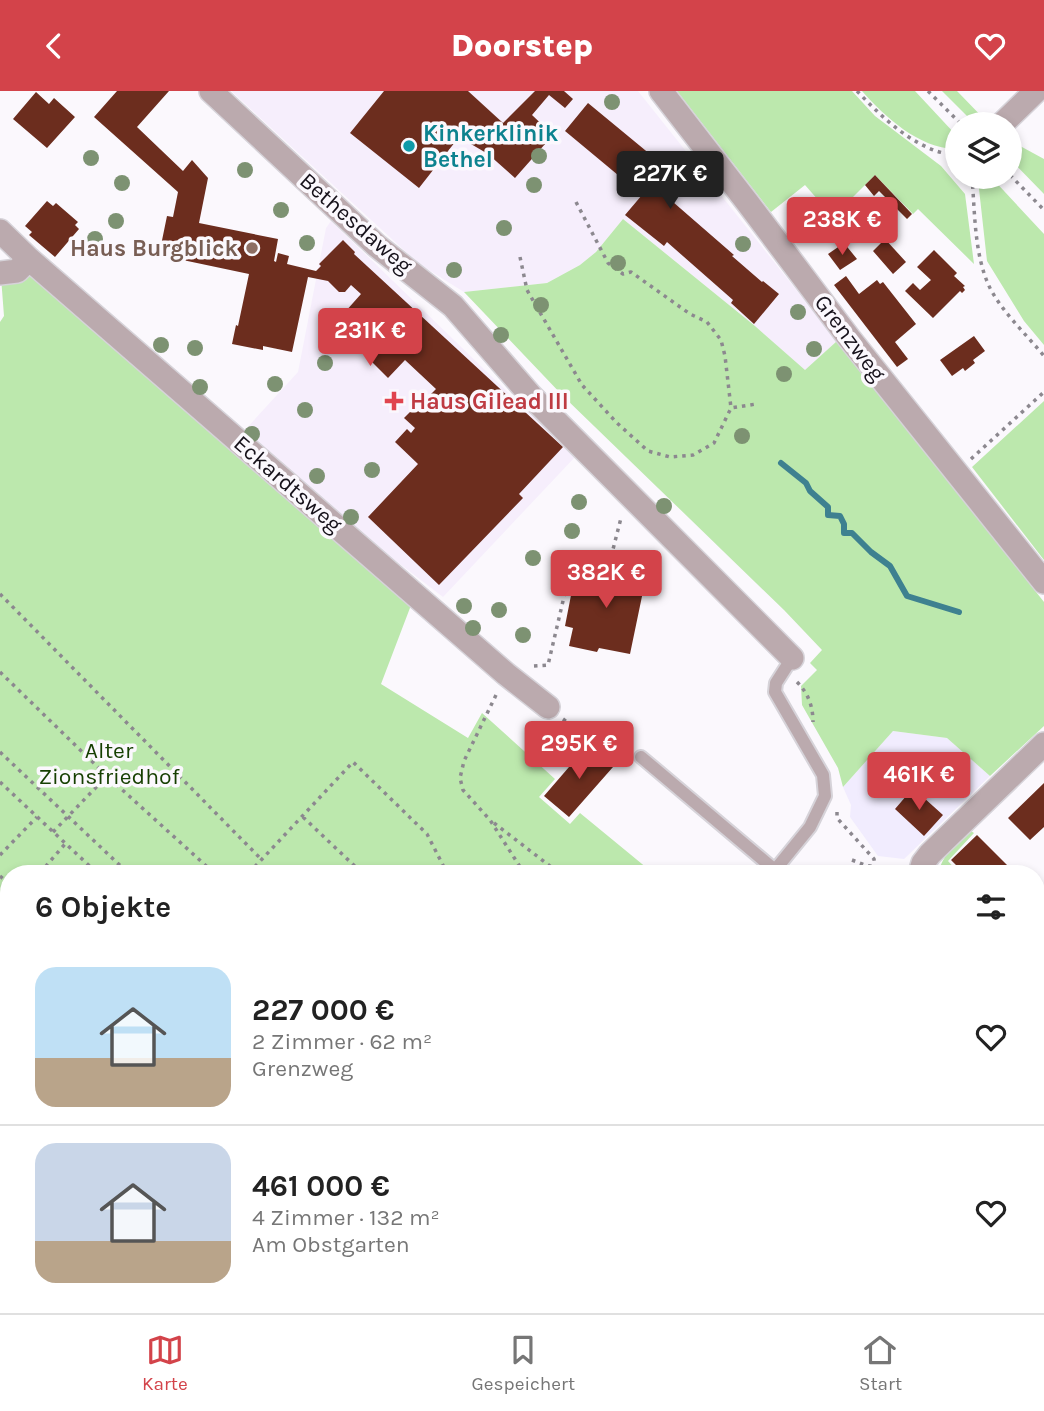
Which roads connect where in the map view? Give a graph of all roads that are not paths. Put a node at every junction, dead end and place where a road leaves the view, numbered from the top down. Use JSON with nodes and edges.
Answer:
{"nodes":[{"id":1,"x":211,"y":91,"type":"edge"},
{"id":2,"x":661,"y":91,"type":"edge"},
{"id":3,"x":1036,"y":91,"type":"edge"},
{"id":4,"x":1014,"y":112,"type":"edge"},
{"id":5,"x":0,"y":231,"type":"edge"},
{"id":6,"x":29,"y":259,"type":"junction"},
{"id":7,"x":0,"y":273,"type":"edge"},
{"id":8,"x":1044,"y":582,"type":"edge"},
{"id":9,"x":793,"y":669,"type":"joint"},
{"id":10,"x":548,"y":707,"type":"road end"},
{"id":11,"x":1044,"y":744,"type":"edge"},
{"id":12,"x":641,"y":757,"type":"road end"},
{"id":13,"x":769,"y":865,"type":"edge"},
{"id":14,"x":782,"y":865,"type":"edge"},
{"id":15,"x":922,"y":865,"type":"edge"}],
"edges":[{"from":1,"to":9,"type":"street","name":"Bethesdaweg"},
{"from":2,"to":8,"type":"street","name":"Grenzweg"},
{"from":3,"to":4,"type":"street"},
{"from":5,"to":6,"type":"street","name":"Eckardtsweg"},
{"from":6,"to":7,"type":"street"},
{"from":6,"to":10,"type":"street","name":"Eckardtsweg"},
{"from":9,"to":14,"type":"lane"},
{"from":11,"to":15,"type":"street"},
{"from":12,"to":13,"type":"lane"}]}
